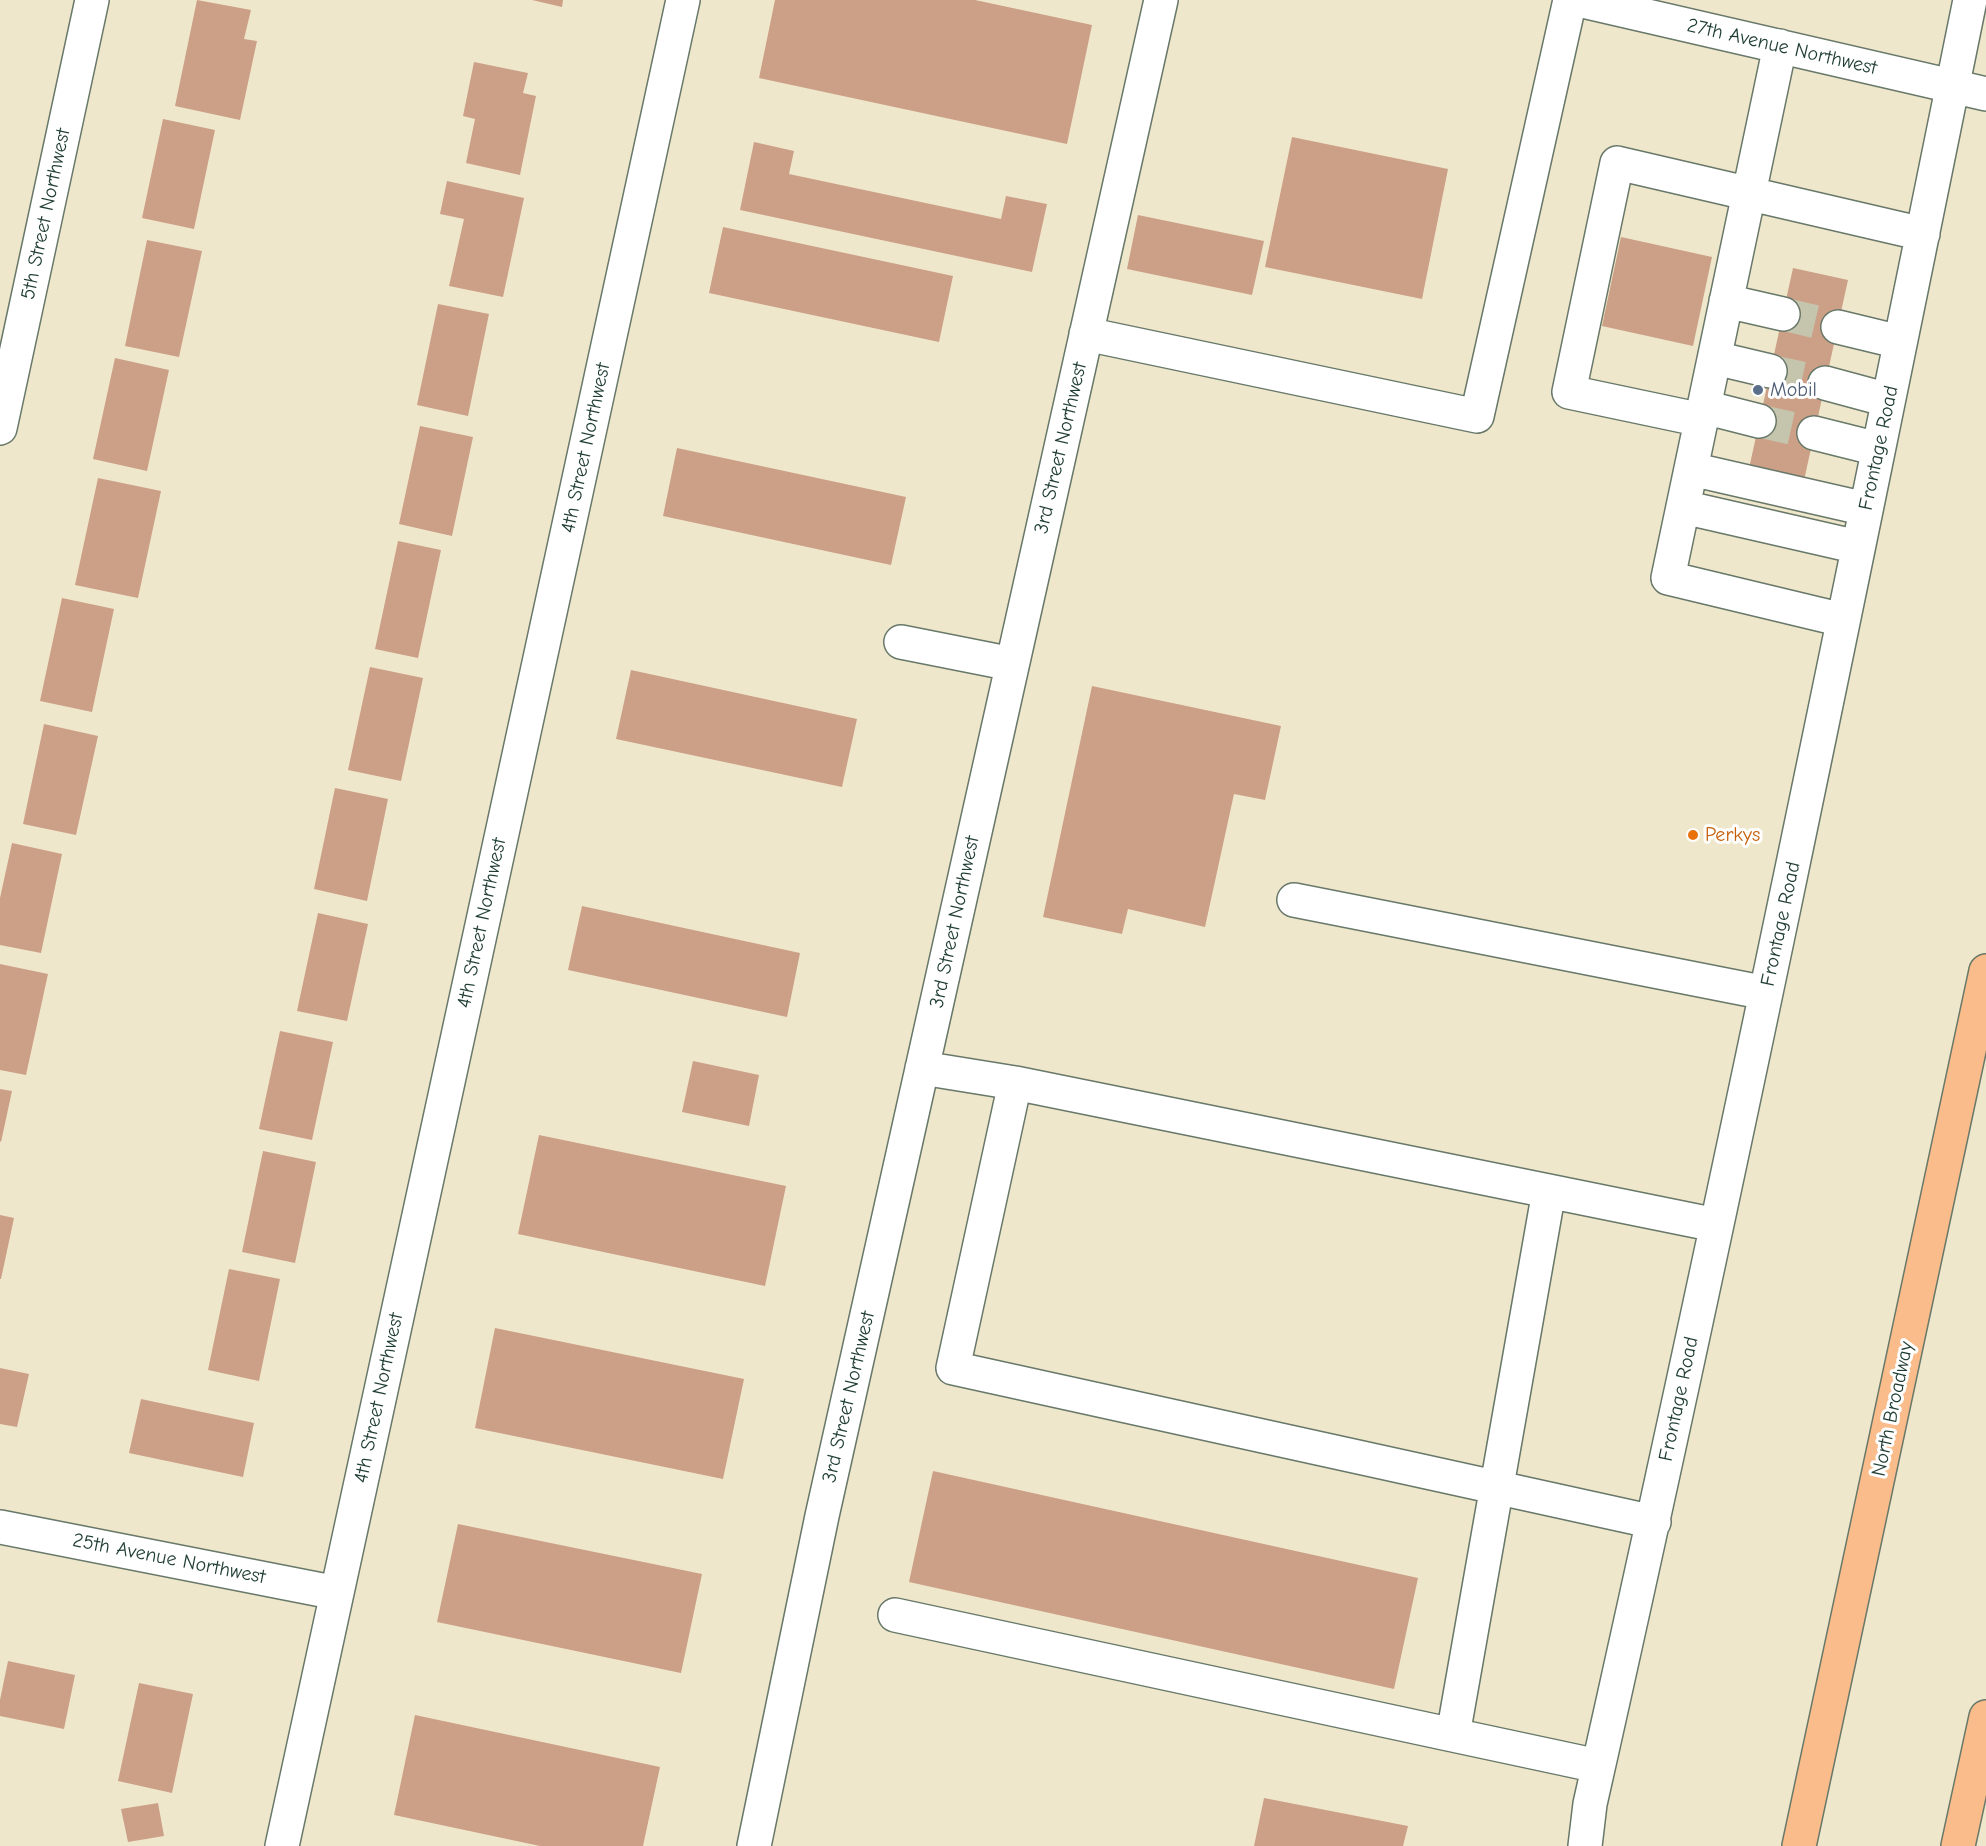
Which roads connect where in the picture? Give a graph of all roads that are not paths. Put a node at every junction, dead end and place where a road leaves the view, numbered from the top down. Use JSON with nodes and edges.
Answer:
{"nodes":[{"id":1,"x":92,"y":0,"type":"edge"},
{"id":2,"x":683,"y":0,"type":"edge"},
{"id":3,"x":1161,"y":0,"type":"edge"},
{"id":4,"x":1570,"y":0,"type":"edge"},
{"id":5,"x":1578,"y":0,"type":"edge"},
{"id":6,"x":1970,"y":0,"type":"edge"},
{"id":7,"x":1780,"y":46,"type":"junction"},
{"id":8,"x":1953,"y":86,"type":"junction"},
{"id":9,"x":1986,"y":94,"type":"edge"},
{"id":10,"x":1749,"y":192,"type":"junction"},
{"id":11,"x":1923,"y":234,"type":"junction"},
{"id":12,"x":1726,"y":301,"type":"junction"},
{"id":13,"x":1783,"y":314,"type":"tunnel mouth"},
{"id":14,"x":1838,"y":327,"type":"tunnel mouth"},
{"id":15,"x":1086,"y":334,"type":"junction"},
{"id":16,"x":1900,"y":342,"type":"junction"},
{"id":17,"x":1715,"y":358,"type":"junction"},
{"id":18,"x":1770,"y":371,"type":"tunnel mouth"},
{"id":19,"x":1825,"y":383,"type":"tunnel mouth"},
{"id":20,"x":1888,"y":400,"type":"junction"},
{"id":21,"x":1703,"y":414,"type":"junction"},
{"id":22,"x":1759,"y":421,"type":"tunnel mouth"},
{"id":23,"x":0,"y":428,"type":"edge"},
{"id":24,"x":1814,"y":433,"type":"tunnel mouth"},
{"id":25,"x":1878,"y":449,"type":"junction"},
{"id":26,"x":1691,"y":469,"type":"junction"},
{"id":27,"x":1683,"y":507,"type":"junction"},
{"id":28,"x":1866,"y":509,"type":"junction"},
{"id":29,"x":1858,"y":547,"type":"junction"},
{"id":30,"x":1843,"y":620,"type":"junction"},
{"id":31,"x":901,"y":642,"type":"dead end"},
{"id":32,"x":1012,"y":664,"type":"junction"},
{"id":33,"x":1294,"y":900,"type":"dead end"},
{"id":34,"x":1986,"y":971,"type":"edge"},
{"id":35,"x":1766,"y":993,"type":"junction"},
{"id":36,"x":922,"y":1068,"type":"junction"},
{"id":37,"x":1015,"y":1083,"type":"junction"},
{"id":38,"x":1549,"y":1191,"type":"junction"},
{"id":39,"x":1716,"y":1225,"type":"junction"},
{"id":40,"x":1496,"y":1487,"type":"junction"},
{"id":41,"x":1654,"y":1522,"type":"junction"},
{"id":42,"x":0,"y":1527,"type":"edge"},
{"id":43,"x":337,"y":1593,"type":"junction"},
{"id":44,"x":895,"y":1615,"type":"dead end"},
{"id":45,"x":1986,"y":1716,"type":"edge"},
{"id":46,"x":1453,"y":1735,"type":"junction"},
{"id":47,"x":1598,"y":1766,"type":"junction"},
{"id":48,"x":282,"y":1846,"type":"edge"},
{"id":49,"x":754,"y":1846,"type":"edge"},
{"id":50,"x":1585,"y":1846,"type":"edge"},
{"id":51,"x":1799,"y":1846,"type":"edge"},
{"id":52,"x":1958,"y":1846,"type":"edge"}],
"edges":[{"from":1,"to":23,"type":"street","name":"5th Street Northwest"},
{"from":2,"to":43,"type":"street","name":"4th Street Northwest"},
{"from":3,"to":15,"type":"street","name":"3rd Street Northwest"},
{"from":4,"to":15,"type":"street"},
{"from":5,"to":7,"type":"street","name":"27th Avenue Northwest"},
{"from":6,"to":8,"type":"street","name":"Frontage Road"},
{"from":7,"to":8,"type":"street","name":"27th Avenue Northwest"},
{"from":7,"to":10,"type":"street"},
{"from":8,"to":9,"type":"street","name":"27th Avenue Northwest"},
{"from":8,"to":11,"type":"street","name":"Frontage Road"},
{"from":10,"to":11,"type":"street"},
{"from":10,"to":12,"type":"street"},
{"from":10,"to":21,"type":"street"},
{"from":11,"to":16,"type":"street","name":"Frontage Road"},
{"from":12,"to":13,"type":"street"},
{"from":12,"to":17,"type":"street"},
{"from":14,"to":16,"type":"street"},
{"from":15,"to":32,"type":"street","name":"3rd Street Northwest"},
{"from":16,"to":20,"type":"street","name":"Frontage Road"},
{"from":17,"to":18,"type":"street"},
{"from":17,"to":21,"type":"street"},
{"from":19,"to":20,"type":"street"},
{"from":20,"to":25,"type":"street","name":"Frontage Road"},
{"from":21,"to":22,"type":"street"},
{"from":21,"to":26,"type":"street"},
{"from":24,"to":25,"type":"street"},
{"from":25,"to":28,"type":"street","name":"Frontage Road"},
{"from":26,"to":27,"type":"street"},
{"from":26,"to":28,"type":"street"},
{"from":27,"to":29,"type":"street"},
{"from":27,"to":30,"type":"street"},
{"from":28,"to":29,"type":"street","name":"Frontage Road"},
{"from":29,"to":30,"type":"street","name":"Frontage Road"},
{"from":30,"to":35,"type":"street","name":"Frontage Road"},
{"from":31,"to":32,"type":"street"},
{"from":32,"to":36,"type":"street","name":"3rd Street Northwest"},
{"from":33,"to":35,"type":"street"},
{"from":34,"to":51,"type":"main road","name":"North Broadway"},
{"from":35,"to":39,"type":"street","name":"Frontage Road"},
{"from":36,"to":37,"type":"street"},
{"from":36,"to":49,"type":"street","name":"3rd Street Northwest"},
{"from":37,"to":38,"type":"street"},
{"from":37,"to":40,"type":"street"},
{"from":38,"to":39,"type":"street"},
{"from":38,"to":40,"type":"street"},
{"from":39,"to":41,"type":"street","name":"Frontage Road"},
{"from":40,"to":41,"type":"street"},
{"from":40,"to":46,"type":"street"},
{"from":41,"to":47,"type":"street","name":"Frontage Road"},
{"from":42,"to":43,"type":"street","name":"25th Avenue Northwest"},
{"from":43,"to":48,"type":"street","name":"4th Street Northwest"},
{"from":44,"to":46,"type":"street"},
{"from":45,"to":52,"type":"main road"},
{"from":46,"to":47,"type":"street"},
{"from":47,"to":50,"type":"street","name":"Frontage Road"}]}
